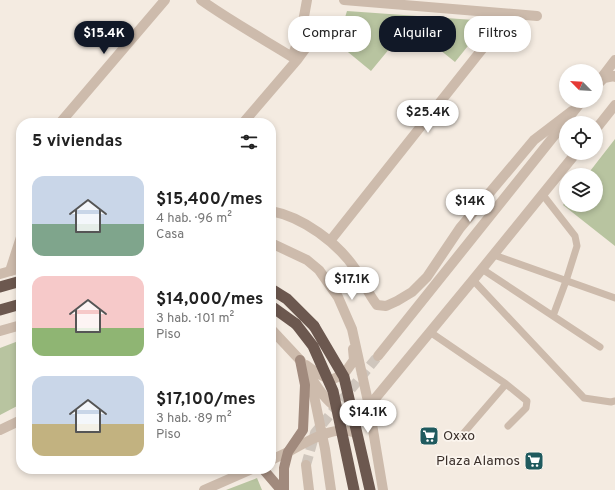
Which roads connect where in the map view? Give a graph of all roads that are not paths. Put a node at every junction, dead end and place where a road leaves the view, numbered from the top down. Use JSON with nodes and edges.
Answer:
{"nodes":[{"id":1,"x":165,"y":0,"type":"edge"},
{"id":2,"x":201,"y":0,"type":"edge"},
{"id":3,"x":306,"y":0,"type":"edge"},
{"id":4,"x":344,"y":0,"type":"edge"},
{"id":5,"x":510,"y":14,"type":"junction"},
{"id":6,"x":537,"y":16,"type":"dead end"},
{"id":7,"x":300,"y":52,"type":"edge"},
{"id":8,"x":295,"y":58,"type":"junction"},
{"id":9,"x":615,"y":60,"type":"edge"},
{"id":10,"x":603,"y":76,"type":"edge"},
{"id":11,"x":615,"y":77,"type":"edge"},
{"id":12,"x":603,"y":79,"type":"edge"},
{"id":13,"x":615,"y":106,"type":"edge"},
{"id":14,"x":575,"y":108,"type":"edge"},
{"id":15,"x":577,"y":108,"type":"edge"},
{"id":16,"x":64,"y":118,"type":"edge"},
{"id":17,"x":248,"y":118,"type":"edge"},
{"id":18,"x":603,"y":121,"type":"edge"},
{"id":19,"x":570,"y":160,"type":"edge"},
{"id":20,"x":543,"y":195,"type":"junction"},
{"id":21,"x":276,"y":212,"type":"edge"},
{"id":22,"x":330,"y":241,"type":"junction"},
{"id":23,"x":276,"y":245,"type":"edge"},
{"id":24,"x":16,"y":248,"type":"edge"},
{"id":25,"x":494,"y":255,"type":"junction"},
{"id":26,"x":16,"y":270,"type":"edge"},
{"id":27,"x":482,"y":270,"type":"junction"},
{"id":28,"x":5,"y":273,"type":"edge"},
{"id":29,"x":473,"y":280,"type":"junction"},
{"id":30,"x":566,"y":281,"type":"junction"},
{"id":31,"x":16,"y":282,"type":"edge"},
{"id":32,"x":0,"y":287,"type":"edge"},
{"id":33,"x":276,"y":292,"type":"edge"},
{"id":34,"x":615,"y":298,"type":"edge"},
{"id":35,"x":16,"y":305,"type":"edge"},
{"id":36,"x":0,"y":310,"type":"edge"},
{"id":37,"x":276,"y":310,"type":"edge"},
{"id":38,"x":553,"y":316,"type":"junction"},
{"id":39,"x":16,"y":326,"type":"edge"},
{"id":40,"x":352,"y":329,"type":"junction"},
{"id":41,"x":0,"y":331,"type":"edge"},
{"id":42,"x":430,"y":332,"type":"junction"},
{"id":43,"x":276,"y":334,"type":"edge"},
{"id":44,"x":600,"y":347,"type":"dead end"},
{"id":45,"x":378,"y":356,"type":"tunnel mouth"},
{"id":46,"x":300,"y":360,"type":"junction"},
{"id":47,"x":506,"y":384,"type":"junction"},
{"id":48,"x":615,"y":401,"type":"edge"},
{"id":49,"x":369,"y":406,"type":"junction"},
{"id":50,"x":16,"y":422,"type":"edge"},
{"id":51,"x":508,"y":426,"type":"dead end"},
{"id":52,"x":0,"y":430,"type":"edge"},
{"id":53,"x":322,"y":434,"type":"junction"},
{"id":54,"x":462,"y":435,"type":"dead end"},
{"id":55,"x":288,"y":452,"type":"junction"},
{"id":56,"x":276,"y":458,"type":"edge"},
{"id":57,"x":306,"y":464,"type":"tunnel mouth"},
{"id":58,"x":241,"y":474,"type":"edge"},
{"id":59,"x":268,"y":474,"type":"edge"},
{"id":60,"x":204,"y":490,"type":"edge"},
{"id":61,"x":282,"y":490,"type":"edge"},
{"id":62,"x":309,"y":490,"type":"edge"},
{"id":63,"x":331,"y":490,"type":"edge"},
{"id":64,"x":354,"y":490,"type":"edge"},
{"id":65,"x":370,"y":490,"type":"edge"},
{"id":66,"x":383,"y":490,"type":"edge"}],
"edges":[{"from":1,"to":16,"type":"street"},
{"from":2,"to":8,"type":"street"},
{"from":3,"to":8,"type":"street"},
{"from":4,"to":5,"type":"street"},
{"from":5,"to":6,"type":"street"},
{"from":5,"to":22,"type":"street"},
{"from":7,"to":8,"type":"street"},
{"from":8,"to":17,"type":"street"},
{"from":9,"to":10,"type":"street"},
{"from":11,"to":12,"type":"street"},
{"from":13,"to":18,"type":"street"},
{"from":14,"to":22,"type":"street"},
{"from":15,"to":45,"type":"street"},
{"from":19,"to":20,"type":"street"},
{"from":20,"to":25,"type":"street"},
{"from":20,"to":30,"type":"lane"},
{"from":21,"to":22,"type":"street"},
{"from":23,"to":40,"type":"street"},
{"from":24,"to":28,"type":"street"},
{"from":25,"to":27,"type":"street"},
{"from":25,"to":30,"type":"lane"},
{"from":26,"to":28,"type":"street"},
{"from":27,"to":29,"type":"street"},
{"from":27,"to":38,"type":"lane"},
{"from":29,"to":42,"type":"street"},
{"from":29,"to":48,"type":"lane"},
{"from":30,"to":34,"type":"lane"},
{"from":30,"to":38,"type":"lane"},
{"from":31,"to":32,"type":"highway"},
{"from":33,"to":65,"type":"highway","bridge":true},
{"from":35,"to":36,"type":"highway"},
{"from":37,"to":64,"type":"highway","bridge":true},
{"from":38,"to":44,"type":"lane"},
{"from":39,"to":41,"type":"street"},
{"from":40,"to":46,"type":"street"},
{"from":40,"to":49,"type":"street"},
{"from":42,"to":47,"type":"lane"},
{"from":42,"to":49,"type":"street"},
{"from":43,"to":46,"type":"street"},
{"from":46,"to":49,"type":"street"},
{"from":46,"to":53,"type":"street"},
{"from":46,"to":55,"type":"main road"},
{"from":47,"to":51,"type":"lane"},
{"from":47,"to":54,"type":"lane"},
{"from":49,"to":66,"type":"street"},
{"from":50,"to":52,"type":"street"},
{"from":53,"to":55,"type":"street"},
{"from":53,"to":63,"type":"street"},
{"from":53,"to":65,"type":"street"},
{"from":55,"to":56,"type":"street"},
{"from":55,"to":61,"type":"main road"},
{"from":57,"to":62,"type":"street"},
{"from":58,"to":60,"type":"street"},
{"from":59,"to":61,"type":"main road"}]}
